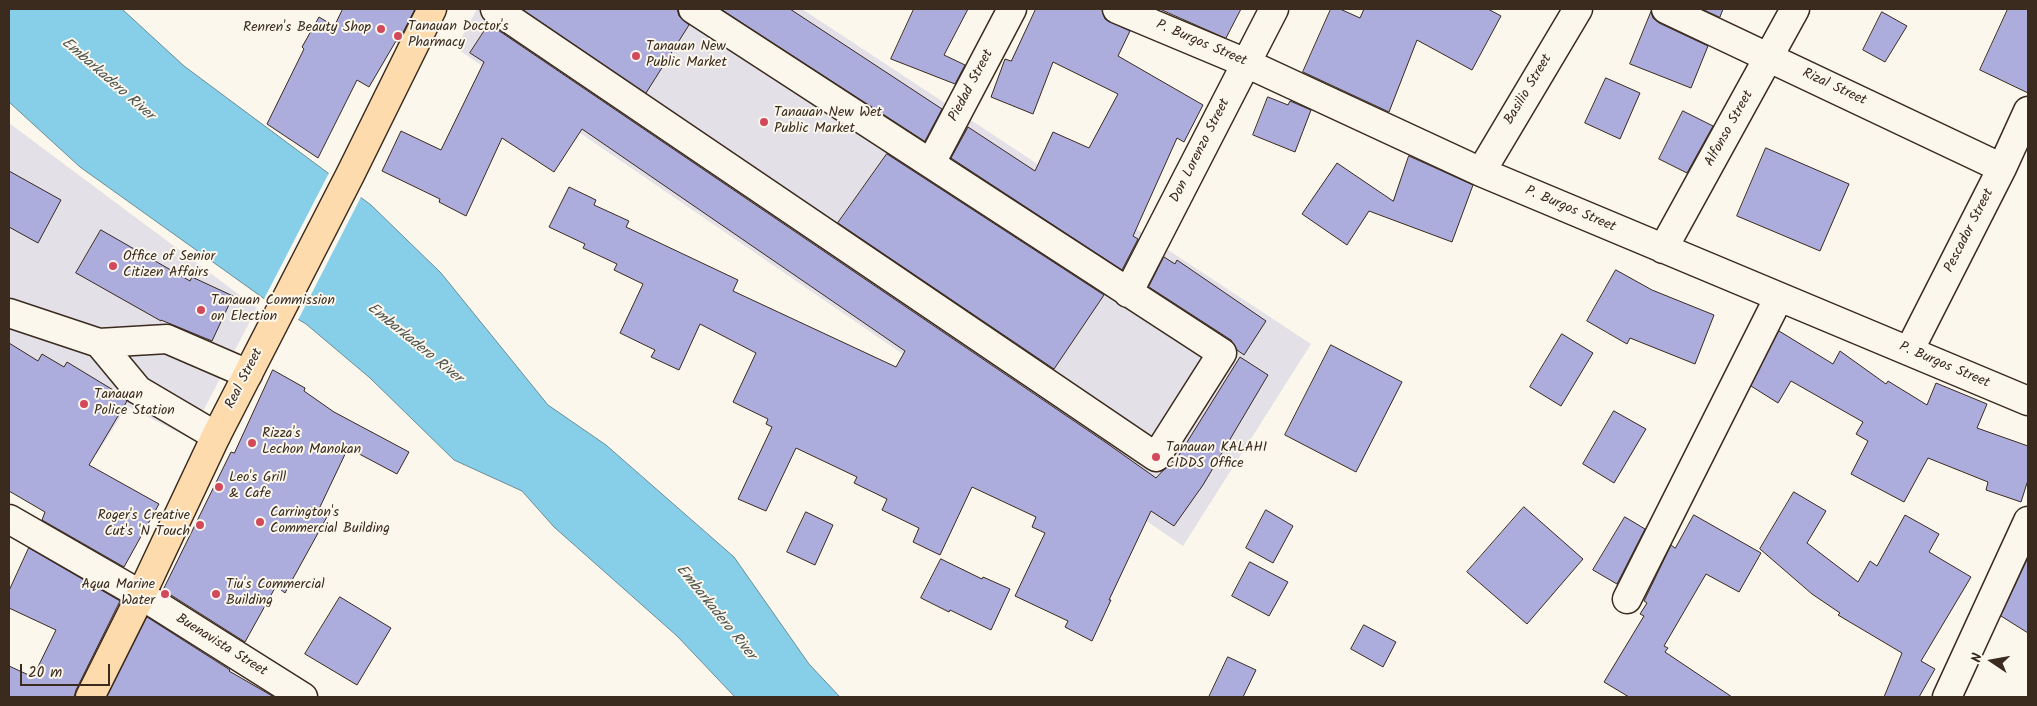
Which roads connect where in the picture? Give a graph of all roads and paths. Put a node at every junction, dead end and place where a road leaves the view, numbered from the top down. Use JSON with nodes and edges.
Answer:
{"nodes":[{"id":1,"x":432,"y":9,"type":"edge"},
{"id":2,"x":495,"y":9,"type":"edge"},
{"id":3,"x":693,"y":9,"type":"edge"},
{"id":4,"x":1012,"y":9,"type":"edge"},
{"id":5,"x":1117,"y":9,"type":"edge"},
{"id":6,"x":1274,"y":9,"type":"edge"},
{"id":7,"x":1578,"y":9,"type":"edge"},
{"id":8,"x":1666,"y":9,"type":"edge"},
{"id":9,"x":1795,"y":9,"type":"edge"},
{"id":10,"x":1770,"y":58,"type":"junction"},
{"id":11,"x":1246,"y":63,"type":"junction"},
{"id":12,"x":2028,"y":111,"type":"edge"},
{"id":13,"x":931,"y":163,"type":"junction"},
{"id":14,"x":2002,"y":168,"type":"junction"},
{"id":15,"x":1481,"y":172,"type":"junction"},
{"id":16,"x":1662,"y":249,"type":"junction"},
{"id":17,"x":1128,"y":293,"type":"junction"},
{"id":18,"x":1779,"y":297,"type":"junction"},
{"id":19,"x":9,"y":313,"type":"edge"},
{"id":20,"x":99,"y":343,"type":"junction"},
{"id":21,"x":1909,"y":351,"type":"junction"},
{"id":22,"x":254,"y":363,"type":"junction"},
{"id":23,"x":2028,"y":401,"type":"edge"},
{"id":24,"x":216,"y":436,"type":"junction"},
{"id":25,"x":9,"y":519,"type":"edge"},
{"id":26,"x":2028,"y":521,"type":"edge"},
{"id":27,"x":141,"y":595,"type":"junction"},
{"id":28,"x":1627,"y":599,"type":"dead end"},
{"id":29,"x":90,"y":697,"type":"edge"},
{"id":30,"x":303,"y":697,"type":"edge"},
{"id":31,"x":1947,"y":697,"type":"edge"}],
"edges":[{"from":1,"to":22,"type":"main road","name":"Real Street"},
{"from":2,"to":17,"type":"street"},
{"from":3,"to":13,"type":"street"},
{"from":4,"to":13,"type":"street","name":"Piedad Street"},
{"from":5,"to":11,"type":"street","name":"P. Burgos Street"},
{"from":6,"to":11,"type":"street","name":"Don Lorenzo Street"},
{"from":7,"to":15,"type":"street","name":"Basilio Street"},
{"from":8,"to":10,"type":"street","name":"Rizal Street"},
{"from":9,"to":10,"type":"street","name":"Alfonso Street"},
{"from":10,"to":14,"type":"street","name":"Rizal Street"},
{"from":10,"to":16,"type":"street","name":"Alfonso Street"},
{"from":11,"to":15,"type":"street","name":"P. Burgos Street"},
{"from":11,"to":17,"type":"street","name":"Don Lorenzo Street"},
{"from":12,"to":14,"type":"street","name":"Pescador Street"},
{"from":13,"to":17,"type":"street"},
{"from":14,"to":21,"type":"street","name":"Pescador Street"},
{"from":15,"to":16,"type":"street","name":"P. Burgos Street"},
{"from":16,"to":18,"type":"street","name":"P. Burgos Street"},
{"from":18,"to":21,"type":"street","name":"P. Burgos Street"},
{"from":18,"to":28,"type":"street"},
{"from":19,"to":20,"type":"street"},
{"from":20,"to":22,"type":"street"},
{"from":20,"to":24,"type":"street"},
{"from":21,"to":23,"type":"street","name":"P. Burgos Street"},
{"from":22,"to":24,"type":"main road","name":"Real Street"},
{"from":24,"to":27,"type":"main road","name":"Real Street"},
{"from":25,"to":27,"type":"street","name":"Buenavista Street"},
{"from":26,"to":31,"type":"street"},
{"from":27,"to":29,"type":"main road","name":"Real Street"},
{"from":27,"to":30,"type":"street","name":"Buenavista Street"}]}
